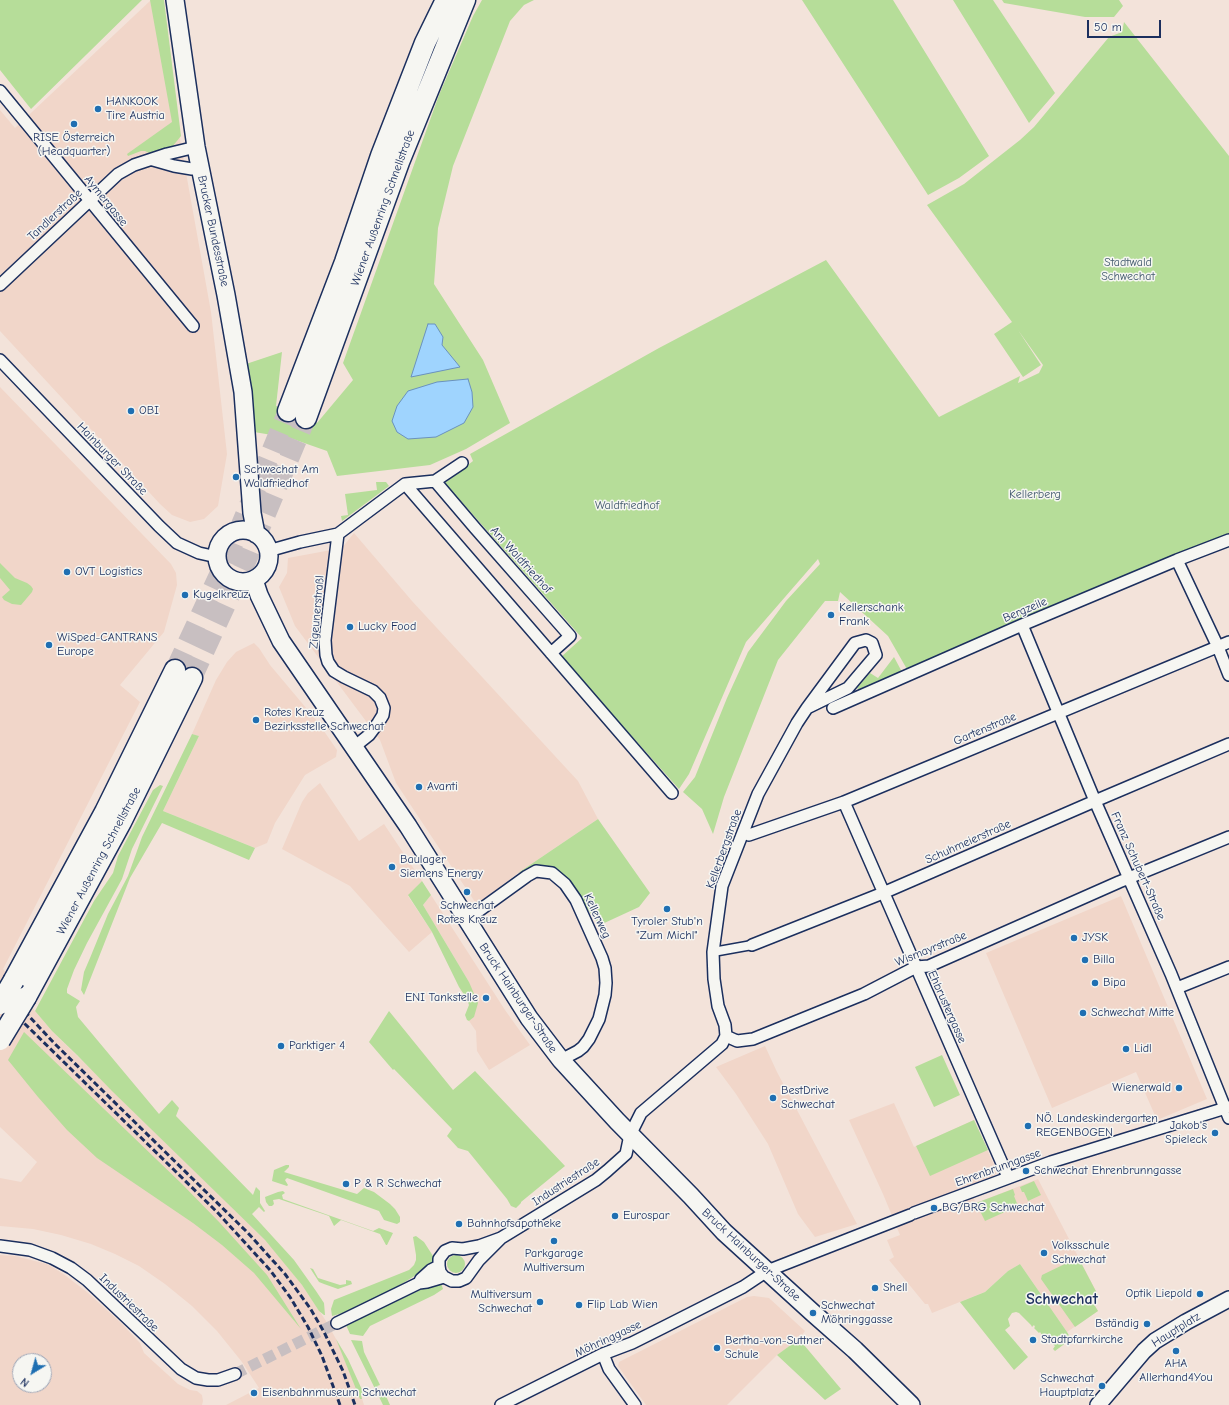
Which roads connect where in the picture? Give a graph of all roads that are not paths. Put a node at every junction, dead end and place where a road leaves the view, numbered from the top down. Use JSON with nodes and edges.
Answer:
{"nodes":[{"id":1,"x":175,"y":0,"type":"edge"},
{"id":2,"x":446,"y":0,"type":"edge"},
{"id":3,"x":465,"y":0,"type":"edge"},
{"id":4,"x":475,"y":0,"type":"edge"},
{"id":5,"x":453,"y":27,"type":"junction"},
{"id":6,"x":0,"y":91,"type":"edge"},
{"id":7,"x":196,"y":147,"type":"junction"},
{"id":8,"x":153,"y":160,"type":"junction"},
{"id":9,"x":200,"y":167,"type":"junction"},
{"id":10,"x":89,"y":201,"type":"junction"},
{"id":11,"x":0,"y":285,"type":"edge"},
{"id":12,"x":193,"y":326,"type":"dead end"},
{"id":13,"x":0,"y":360,"type":"edge"},
{"id":14,"x":249,"y":461,"type":"junction"},
{"id":15,"x":462,"y":463,"type":"dead end"},
{"id":16,"x":435,"y":481,"type":"junction"},
{"id":17,"x":405,"y":484,"type":"junction"},
{"id":18,"x":237,"y":531,"type":"junction"},
{"id":19,"x":256,"y":534,"type":"junction"},
{"id":20,"x":338,"y":534,"type":"junction"},
{"id":21,"x":1229,"y":540,"type":"edge"},
{"id":22,"x":268,"y":551,"type":"junction"},
{"id":23,"x":217,"y":557,"type":"junction"},
{"id":24,"x":1177,"y":560,"type":"junction"},
{"id":25,"x":254,"y":580,"type":"junction"},
{"id":26,"x":1022,"y":625,"type":"junction"},
{"id":27,"x":1229,"y":642,"type":"edge"},
{"id":28,"x":1218,"y":647,"type":"junction"},
{"id":29,"x":551,"y":653,"type":"junction"},
{"id":30,"x":1229,"y":675,"type":"edge"},
{"id":31,"x":807,"y":708,"type":"junction"},
{"id":32,"x":833,"y":708,"type":"dead end"},
{"id":33,"x":1058,"y":712,"type":"junction"},
{"id":34,"x":1229,"y":744,"type":"edge"},
{"id":35,"x":354,"y":747,"type":"junction"},
{"id":36,"x":672,"y":793,"type":"dead end"},
{"id":37,"x":1095,"y":801,"type":"junction"},
{"id":38,"x":844,"y":802,"type":"junction"},
{"id":39,"x":744,"y":837,"type":"junction"},
{"id":40,"x":1229,"y":837,"type":"edge"},
{"id":41,"x":1129,"y":878,"type":"junction"},
{"id":42,"x":884,"y":893,"type":"junction"},
{"id":43,"x":466,"y":920,"type":"junction"},
{"id":44,"x":752,"y":945,"type":"joint"},
{"id":45,"x":713,"y":952,"type":"junction"},
{"id":46,"x":916,"y":967,"type":"junction"},
{"id":47,"x":1229,"y":967,"type":"edge"},
{"id":48,"x":1177,"y":988,"type":"junction"},
{"id":49,"x":0,"y":1004,"type":"edge"},
{"id":50,"x":726,"y":1036,"type":"junction"},
{"id":51,"x":0,"y":1040,"type":"edge"},
{"id":52,"x":561,"y":1060,"type":"junction"},
{"id":53,"x":1227,"y":1111,"type":"edge"},
{"id":54,"x":630,"y":1135,"type":"junction"},
{"id":55,"x":1008,"y":1177,"type":"junction"},
{"id":56,"x":501,"y":1238,"type":"junction"},
{"id":57,"x":0,"y":1246,"type":"edge"},
{"id":58,"x":462,"y":1249,"type":"junction"},
{"id":59,"x":439,"y":1266,"type":"junction"},
{"id":60,"x":472,"y":1269,"type":"junction"},
{"id":61,"x":766,"y":1271,"type":"junction"},
{"id":62,"x":444,"y":1277,"type":"junction"},
{"id":63,"x":419,"y":1283,"type":"junction"},
{"id":64,"x":1229,"y":1299,"type":"edge"},
{"id":65,"x":337,"y":1324,"type":"tunnel mouth"},
{"id":66,"x":603,"y":1354,"type":"junction"},
{"id":67,"x":235,"y":1374,"type":"tunnel mouth"},
{"id":68,"x":501,"y":1405,"type":"edge"},
{"id":69,"x":635,"y":1405,"type":"edge"},
{"id":70,"x":911,"y":1405,"type":"edge"},
{"id":71,"x":1098,"y":1405,"type":"edge"}],
"edges":[{"from":1,"to":7,"type":"main road","name":"Brucker Bundesstraße"},
{"from":2,"to":5,"type":"highway","name":"Wiener Außenring Schnellstraße"},
{"from":3,"to":5,"type":"highway","name":"Wiener Außenring Schnellstraße"},
{"from":4,"to":5,"type":"highway"},
{"from":6,"to":10,"type":"street","name":"Aymergasse"},
{"from":7,"to":8,"type":"street","name":"Tandlerstraße"},
{"from":7,"to":9,"type":"main road","name":"Brucker Bundesstraße"},
{"from":8,"to":9,"type":"street"},
{"from":8,"to":10,"type":"street","name":"Tandlerstraße"},
{"from":9,"to":14,"type":"main road","name":"Brucker Bundesstraße"},
{"from":10,"to":11,"type":"street","name":"Tandlerstraße"},
{"from":10,"to":12,"type":"street","name":"Aymergasse"},
{"from":13,"to":23,"type":"street","name":"Hainburger Straße"},
{"from":14,"to":18,"type":"main road"},
{"from":14,"to":19,"type":"main road"},
{"from":15,"to":16,"type":"street"},
{"from":16,"to":17,"type":"street"},
{"from":16,"to":29,"type":"street","name":"Am Waldfriedhof"},
{"from":17,"to":20,"type":"street"},
{"from":17,"to":29,"type":"street"},
{"from":18,"to":19,"type":"main road"},
{"from":18,"to":23,"type":"main road"},
{"from":19,"to":22,"type":"main road"},
{"from":20,"to":22,"type":"street"},
{"from":20,"to":35,"type":"street","name":"Zigeunerstraßl"},
{"from":21,"to":24,"type":"street","name":"Bergzeile"},
{"from":22,"to":25,"type":"main road"},
{"from":23,"to":25,"type":"main road"},
{"from":24,"to":26,"type":"street","name":"Bergzeile"},
{"from":24,"to":28,"type":"street"},
{"from":25,"to":35,"type":"main road","name":"Bruck Hainburger-Straße"},
{"from":26,"to":32,"type":"street","name":"Bergzeile"},
{"from":26,"to":33,"type":"street","name":"Franz Schubert-Straße"},
{"from":27,"to":28,"type":"street","name":"Gartenstraße"},
{"from":28,"to":30,"type":"street"},
{"from":28,"to":33,"type":"street","name":"Gartenstraße"},
{"from":29,"to":36,"type":"street"},
{"from":31,"to":31,"type":"street","name":"Kellerbergstraße"},
{"from":31,"to":39,"type":"street","name":"Kellerbergstraße"},
{"from":33,"to":37,"type":"street","name":"Franz Schubert-Straße"},
{"from":33,"to":38,"type":"street","name":"Gartenstraße"},
{"from":34,"to":37,"type":"street","name":"Schuhmeierstraße"},
{"from":35,"to":43,"type":"main road","name":"Bruck Hainburger-Straße"},
{"from":37,"to":41,"type":"street","name":"Franz Schubert-Straße"},
{"from":37,"to":42,"type":"street","name":"Schuhmeierstraße"},
{"from":38,"to":39,"type":"street","name":"Gartenstraße"},
{"from":38,"to":42,"type":"street","name":"Ehbrustergasse"},
{"from":39,"to":45,"type":"street","name":"Kellerbergstraße"},
{"from":40,"to":41,"type":"street","name":"Wismayrstraße"},
{"from":41,"to":46,"type":"street","name":"Wismayrstraße"},
{"from":41,"to":48,"type":"street","name":"Franz Schubert-Straße"},
{"from":42,"to":44,"type":"street","name":"Schuhmeierstraße"},
{"from":42,"to":46,"type":"street","name":"Ehbrustergasse"},
{"from":43,"to":52,"type":"main road","name":"Bruck Hainburger-Straße"},
{"from":43,"to":52,"type":"street","name":"Kellerweg"},
{"from":44,"to":45,"type":"street","name":"Schuhmeierstraße"},
{"from":45,"to":50,"type":"street","name":"Kellerbergstraße"},
{"from":46,"to":50,"type":"street","name":"Wismayrstraße"},
{"from":46,"to":55,"type":"street","name":"Ehbrustergasse"},
{"from":47,"to":48,"type":"street"},
{"from":48,"to":53,"type":"street","name":"Franz Schubert-Straße"},
{"from":49,"to":51,"type":"highway","name":"Wiener Außenring Schnellstraße","bridge":true},
{"from":50,"to":54,"type":"street"},
{"from":52,"to":54,"type":"main road","name":"Bruck Hainburger-Straße"},
{"from":53,"to":55,"type":"street","name":"Ehrenbrunngasse"},
{"from":54,"to":56,"type":"street","name":"Industriestraße"},
{"from":54,"to":61,"type":"main road","name":"Bruck Hainburger-Straße"},
{"from":55,"to":61,"type":"street","name":"Ehrenbrunngasse"},
{"from":56,"to":58,"type":"street","name":"Industriestraße"},
{"from":56,"to":60,"type":"street","name":"Industriestraße"},
{"from":57,"to":67,"type":"street","name":"Industriestraße"},
{"from":58,"to":59,"type":"street","name":"Industriestraße"},
{"from":58,"to":60,"type":"street"},
{"from":59,"to":62,"type":"street"},
{"from":59,"to":63,"type":"street","name":"Industriestraße"},
{"from":60,"to":62,"type":"street","name":"Industriestraße"},
{"from":61,"to":66,"type":"street","name":"Möhringgasse"},
{"from":61,"to":70,"type":"main road","name":"Bruck Hainburger-Straße"},
{"from":62,"to":63,"type":"street","name":"Industriestraße"},
{"from":63,"to":65,"type":"street","name":"Industriestraße"},
{"from":64,"to":71,"type":"main road","name":"Hauptplatz"},
{"from":66,"to":68,"type":"street","name":"Möhringgasse"},
{"from":66,"to":69,"type":"street"}]}
